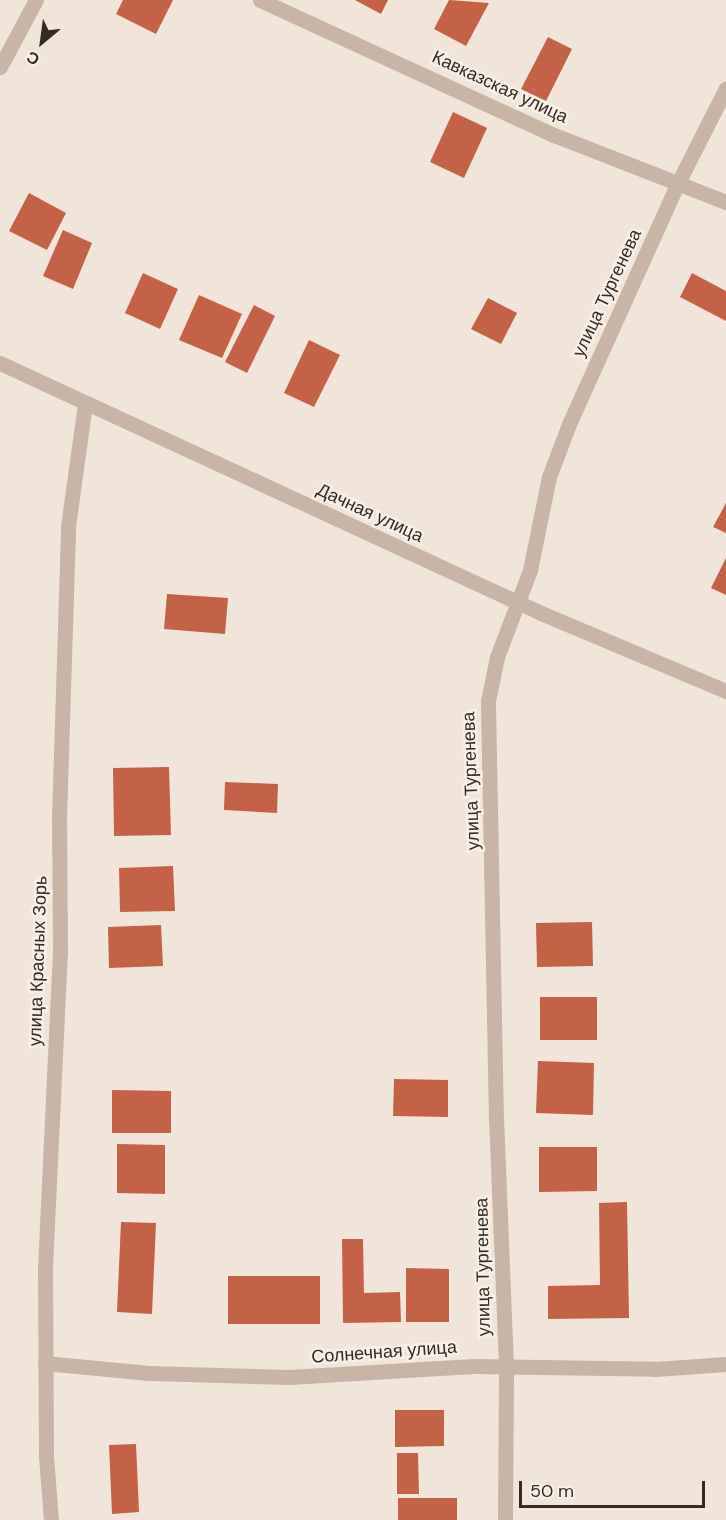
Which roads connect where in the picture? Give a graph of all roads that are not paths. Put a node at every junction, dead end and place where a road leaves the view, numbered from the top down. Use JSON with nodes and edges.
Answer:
{"nodes":[{"id":1,"x":36,"y":0,"type":"edge"},
{"id":2,"x":260,"y":0,"type":"edge"},
{"id":3,"x":0,"y":67,"type":"edge"},
{"id":4,"x":726,"y":88,"type":"edge"},
{"id":5,"x":678,"y":183,"type":"junction"},
{"id":6,"x":726,"y":202,"type":"edge"},
{"id":7,"x":0,"y":363,"type":"edge"},
{"id":8,"x":85,"y":403,"type":"junction"},
{"id":9,"x":520,"y":603,"type":"junction"},
{"id":10,"x":726,"y":691,"type":"edge"},
{"id":11,"x":45,"y":1363,"type":"junction"},
{"id":12,"x":726,"y":1364,"type":"edge"},
{"id":13,"x":506,"y":1366,"type":"junction"},
{"id":14,"x":51,"y":1520,"type":"edge"},
{"id":15,"x":505,"y":1520,"type":"edge"}],
"edges":[{"from":1,"to":3,"type":"street"},
{"from":2,"to":5,"type":"street","name":"Кавказская улица"},
{"from":4,"to":5,"type":"street","name":"улица Тургенева"},
{"from":5,"to":6,"type":"street","name":"Кавказская улица"},
{"from":5,"to":9,"type":"street","name":"улица Тургенева"},
{"from":7,"to":8,"type":"street","name":"Дачная улица"},
{"from":8,"to":9,"type":"street","name":"Дачная улица"},
{"from":8,"to":11,"type":"street","name":"улица Красных Зорь"},
{"from":9,"to":10,"type":"street","name":"Дачная улица"},
{"from":9,"to":13,"type":"street","name":"улица Тургенева"},
{"from":11,"to":13,"type":"street","name":"Солнечная улица"},
{"from":11,"to":14,"type":"street","name":"улица Красных Зорь"},
{"from":12,"to":13,"type":"street","name":"Солнечная улица"},
{"from":13,"to":15,"type":"street","name":"улица Тургенева"}]}
